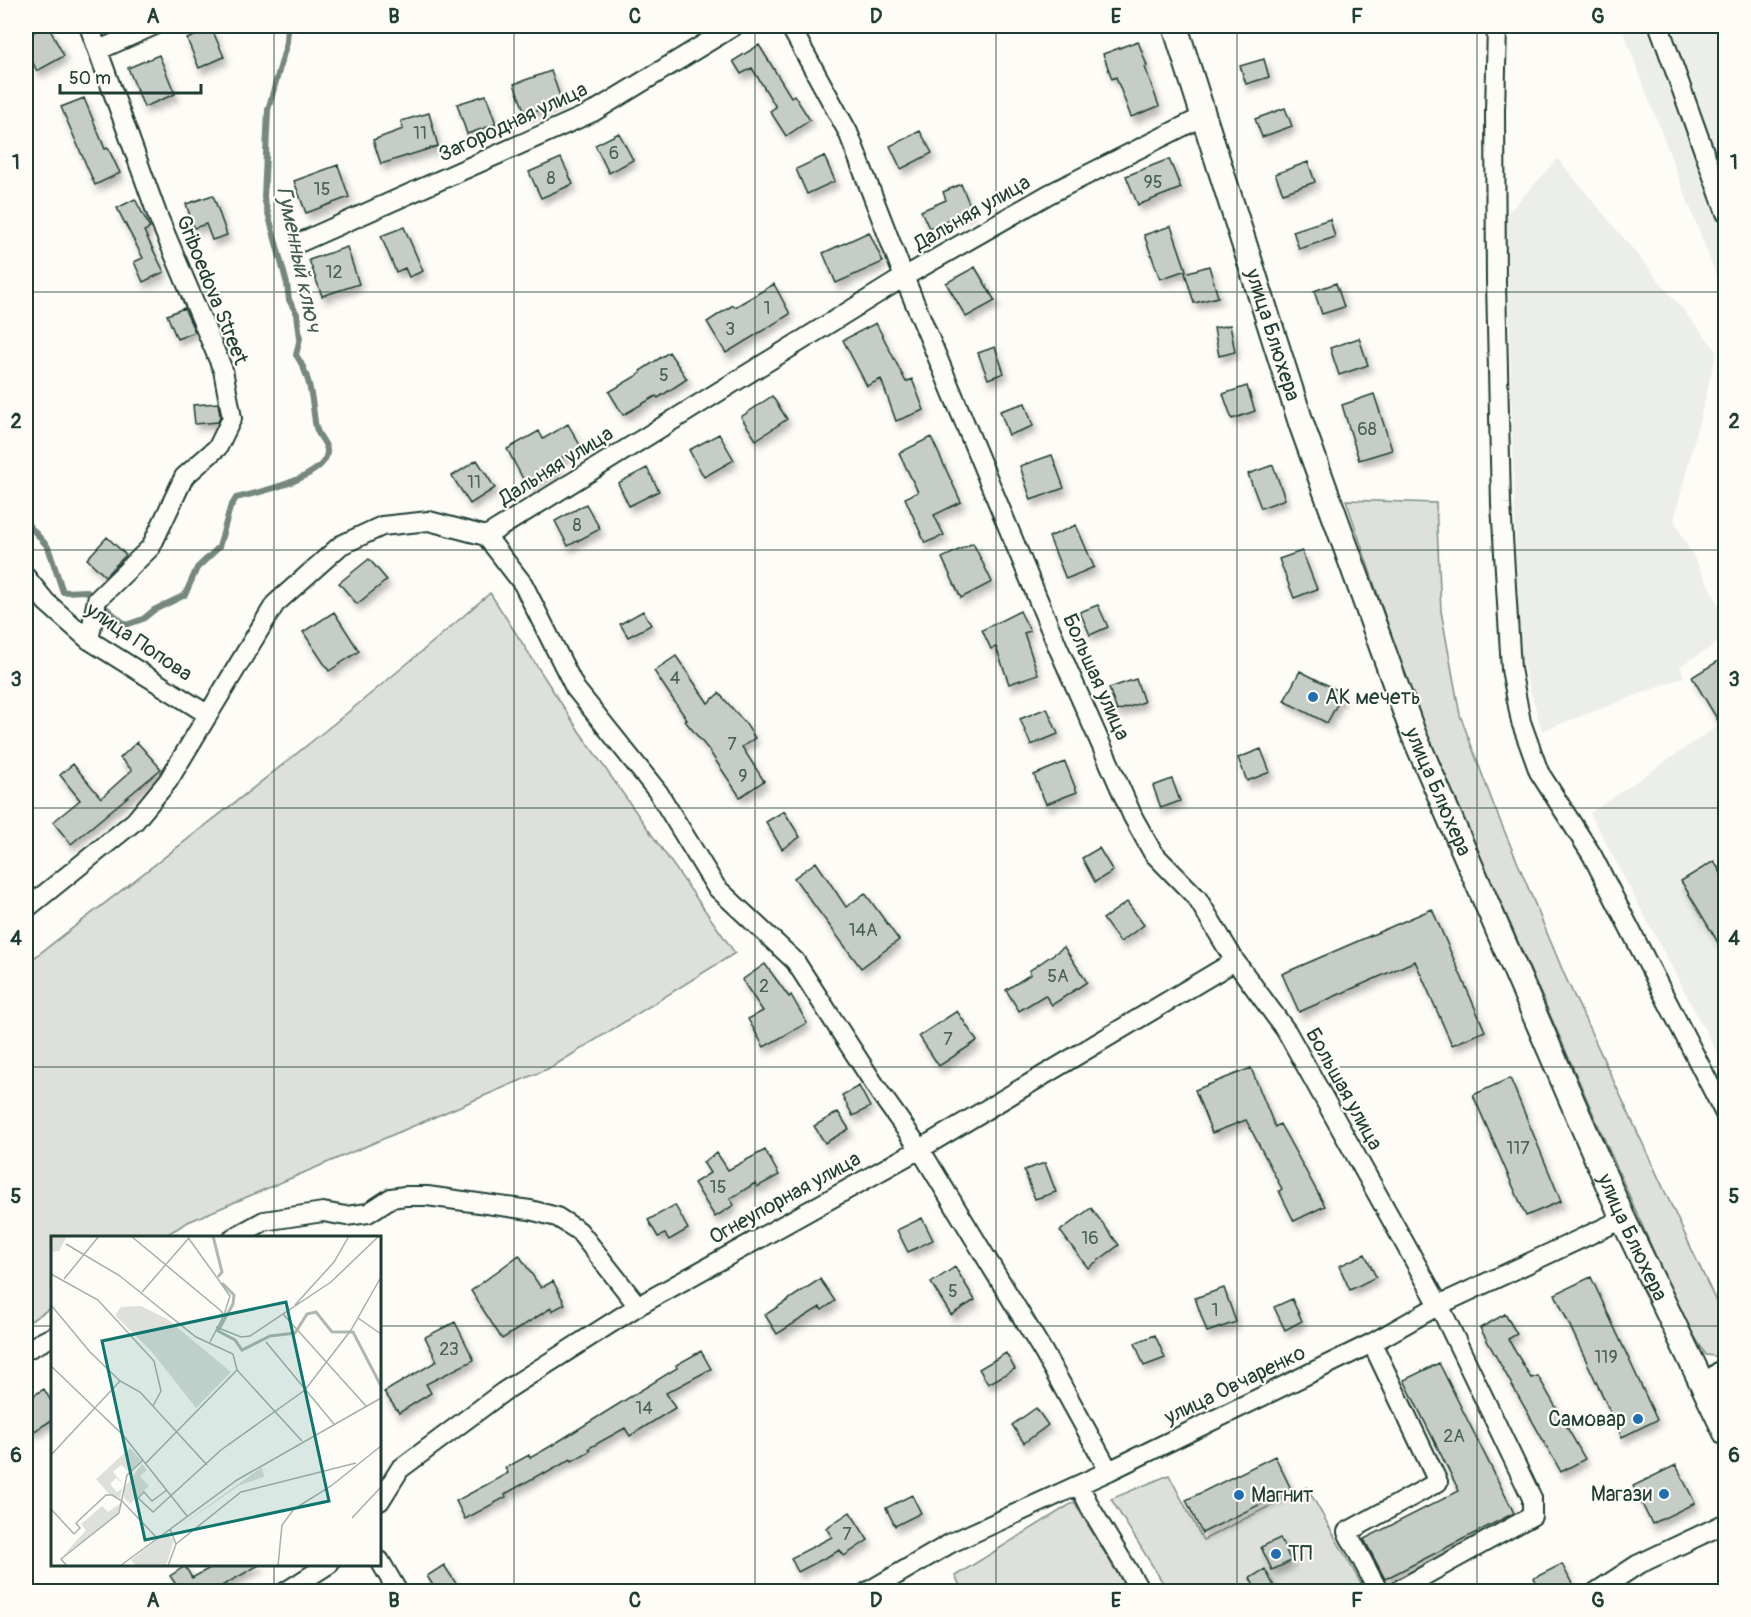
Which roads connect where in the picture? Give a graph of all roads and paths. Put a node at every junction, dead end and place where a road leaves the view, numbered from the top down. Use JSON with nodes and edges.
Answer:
{"nodes":[{"id":1,"x":89,"y":26,"type":"edge"},
{"id":2,"x":153,"y":26,"type":"edge"},
{"id":3,"x":734,"y":26,"type":"edge"},
{"id":4,"x":790,"y":26,"type":"edge"},
{"id":5,"x":1175,"y":26,"type":"edge"},
{"id":6,"x":1497,"y":26,"type":"edge"},
{"id":7,"x":1659,"y":26,"type":"edge"},
{"id":8,"x":99,"y":50,"type":"junction"},
{"id":9,"x":1204,"y":116,"type":"junction"},
{"id":10,"x":1725,"y":213,"type":"edge"},
{"id":11,"x":301,"y":242,"type":"dead end"},
{"id":12,"x":904,"y":278,"type":"junction"},
{"id":13,"x":486,"y":536,"type":"junction"},
{"id":14,"x":26,"y":577,"type":"edge"},
{"id":15,"x":89,"y":640,"type":"junction"},
{"id":16,"x":207,"y":714,"type":"junction"},
{"id":17,"x":26,"y":909,"type":"edge"},
{"id":18,"x":1235,"y":961,"type":"junction"},
{"id":19,"x":1725,"y":1116,"type":"edge"},
{"id":20,"x":920,"y":1149,"type":"junction"},
{"id":21,"x":1623,"y":1220,"type":"junction"},
{"id":22,"x":237,"y":1236,"type":"edge"},
{"id":23,"x":1439,"y":1305,"type":"junction"},
{"id":24,"x":638,"y":1306,"type":"junction"},
{"id":25,"x":51,"y":1338,"type":"edge"},
{"id":26,"x":1372,"y":1343,"type":"junction"},
{"id":27,"x":26,"y":1350,"type":"edge"},
{"id":28,"x":1725,"y":1370,"type":"edge"},
{"id":29,"x":1705,"y":1388,"type":"junction"},
{"id":30,"x":1725,"y":1433,"type":"edge"},
{"id":31,"x":1109,"y":1471,"type":"junction"},
{"id":32,"x":1079,"y":1485,"type":"junction"},
{"id":33,"x":381,"y":1499,"type":"edge"},
{"id":34,"x":1725,"y":1523,"type":"edge"},
{"id":35,"x":381,"y":1563,"type":"edge"},
{"id":36,"x":326,"y":1566,"type":"edge"},
{"id":37,"x":285,"y":1592,"type":"edge"},
{"id":38,"x":398,"y":1592,"type":"edge"},
{"id":39,"x":867,"y":1592,"type":"edge"},
{"id":40,"x":1141,"y":1592,"type":"edge"},
{"id":41,"x":1379,"y":1592,"type":"edge"},
{"id":42,"x":1395,"y":1592,"type":"edge"},
{"id":43,"x":1596,"y":1592,"type":"edge"}],
"edges":[{"from":1,"to":8,"type":"street","name":"Griboedova Street"},
{"from":2,"to":8,"type":"street"},
{"from":3,"to":11,"type":"street","name":"Загородная улица"},
{"from":4,"to":12,"type":"street","name":"Большая улица"},
{"from":5,"to":9,"type":"main road","name":"улица Блюхера"},
{"from":6,"to":19,"type":"street"},
{"from":7,"to":10,"type":"street"},
{"from":8,"to":15,"type":"street","name":"Griboedova Street"},
{"from":9,"to":12,"type":"street","name":"Дальняя улица"},
{"from":9,"to":21,"type":"main road","name":"улица Блюхера"},
{"from":12,"to":13,"type":"street","name":"Дальняя улица"},
{"from":12,"to":18,"type":"street","name":"Большая улица"},
{"from":13,"to":16,"type":"street"},
{"from":13,"to":20,"type":"street"},
{"from":14,"to":15,"type":"street","name":"улица Попова"},
{"from":15,"to":16,"type":"street","name":"улица Попова"},
{"from":16,"to":17,"type":"street"},
{"from":18,"to":20,"type":"street","name":"Огнеупорная улица"},
{"from":18,"to":23,"type":"street","name":"Большая улица"},
{"from":20,"to":24,"type":"street","name":"Огнеупорная улица"},
{"from":20,"to":31,"type":"street"},
{"from":21,"to":23,"type":"street","name":"улица Овчаренко"},
{"from":21,"to":29,"type":"main road","name":"улица Блюхера"},
{"from":22,"to":24,"type":"street"},
{"from":23,"to":26,"type":"street","name":"улица Овчаренко"},
{"from":23,"to":42,"type":"street","name":"Большая улица"},
{"from":24,"to":33,"type":"street","name":"Огнеупорная улица"},
{"from":25,"to":27,"type":"street"},
{"from":26,"to":31,"type":"street","name":"улица Овчаренко"},
{"from":26,"to":41,"type":"street"},
{"from":28,"to":29,"type":"main road"},
{"from":29,"to":30,"type":"main road","name":"улица Блюхера"},
{"from":31,"to":32,"type":"street","name":"улица Овчаренко"},
{"from":32,"to":39,"type":"street","name":"улица Овчаренко"},
{"from":32,"to":40,"type":"street"},
{"from":34,"to":43,"type":"street"},
{"from":35,"to":38,"type":"street"},
{"from":36,"to":37,"type":"street"}]}
